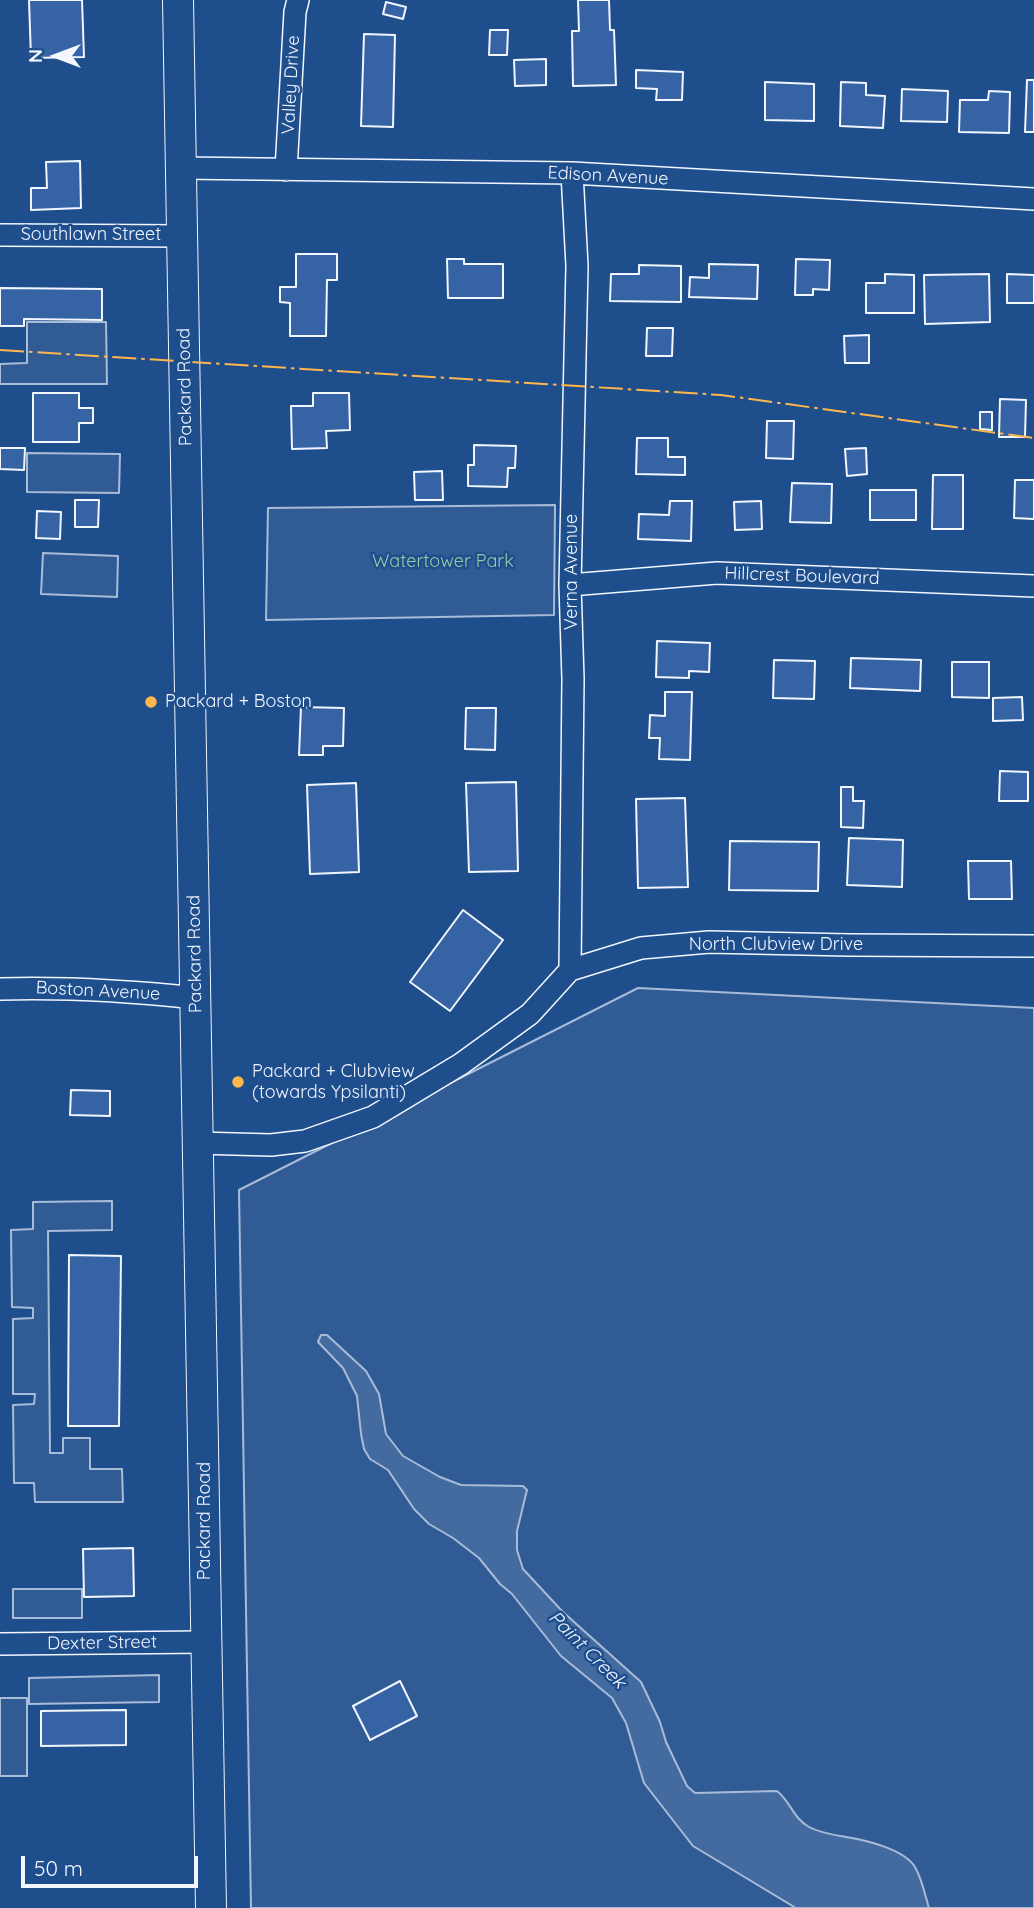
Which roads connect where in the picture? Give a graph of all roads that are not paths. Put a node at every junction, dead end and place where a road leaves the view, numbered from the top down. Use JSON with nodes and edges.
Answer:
{"nodes":[{"id":1,"x":178,"y":0,"type":"edge"},
{"id":2,"x":298,"y":0,"type":"edge"},
{"id":3,"x":183,"y":167,"type":"junction"},
{"id":4,"x":286,"y":170,"type":"junction"},
{"id":5,"x":572,"y":173,"type":"junction"},
{"id":6,"x":1034,"y":199,"type":"edge"},
{"id":7,"x":0,"y":235,"type":"edge"},
{"id":8,"x":183,"y":236,"type":"junction"},
{"id":9,"x":570,"y":586,"type":"junction"},
{"id":10,"x":1034,"y":586,"type":"edge"},
{"id":11,"x":1034,"y":946,"type":"edge"},
{"id":12,"x":570,"y":970,"type":"junction"},
{"id":13,"x":0,"y":989,"type":"edge"},
{"id":14,"x":196,"y":998,"type":"junction"},
{"id":15,"x":197,"y":1143,"type":"junction"},
{"id":16,"x":205,"y":1642,"type":"junction"},
{"id":17,"x":0,"y":1644,"type":"edge"},
{"id":18,"x":211,"y":1908,"type":"edge"}],
"edges":[{"from":1,"to":3,"type":"main road","name":"Packard Road"},
{"from":2,"to":4,"type":"street","name":"Valley Drive"},
{"from":3,"to":4,"type":"street","name":"Edison Avenue"},
{"from":3,"to":8,"type":"main road","name":"Packard Road"},
{"from":4,"to":5,"type":"street","name":"Edison Avenue"},
{"from":5,"to":6,"type":"street","name":"Edison Avenue"},
{"from":5,"to":9,"type":"street","name":"Verna Avenue"},
{"from":7,"to":8,"type":"street","name":"Southlawn Street"},
{"from":8,"to":14,"type":"main road","name":"Packard Road"},
{"from":9,"to":10,"type":"street","name":"Hillcrest Boulevard"},
{"from":9,"to":12,"type":"street","name":"Verna Avenue"},
{"from":11,"to":12,"type":"street","name":"North Clubview Drive"},
{"from":12,"to":15,"type":"street"},
{"from":13,"to":14,"type":"street","name":"Boston Avenue"},
{"from":14,"to":15,"type":"main road","name":"Packard Road"},
{"from":15,"to":16,"type":"main road","name":"Packard Road"},
{"from":16,"to":17,"type":"street","name":"Dexter Street"},
{"from":16,"to":18,"type":"main road","name":"Packard Road"}]}
